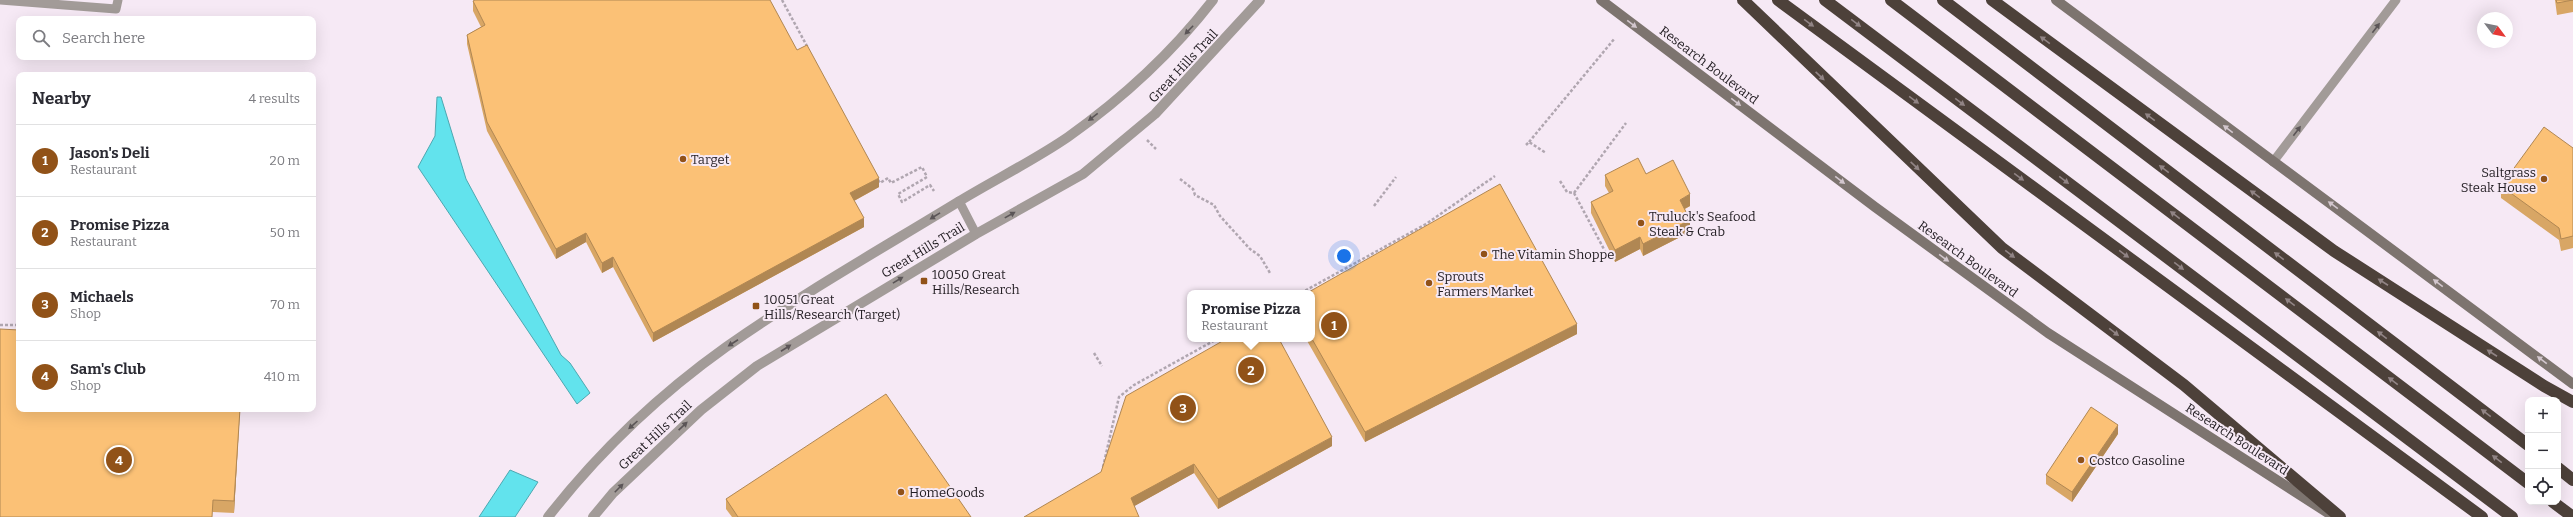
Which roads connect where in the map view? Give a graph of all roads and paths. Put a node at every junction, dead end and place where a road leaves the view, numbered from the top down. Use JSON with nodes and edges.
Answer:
{"nodes":[{"id":1,"x":0,"y":0,"type":"edge"},
{"id":2,"x":118,"y":0,"type":"edge"},
{"id":3,"x":782,"y":0,"type":"edge"},
{"id":4,"x":1213,"y":0,"type":"edge"},
{"id":5,"x":1260,"y":0,"type":"edge"},
{"id":6,"x":1601,"y":0,"type":"edge"},
{"id":7,"x":1743,"y":0,"type":"edge"},
{"id":8,"x":1778,"y":0,"type":"edge"},
{"id":9,"x":1825,"y":0,"type":"edge"},
{"id":10,"x":1891,"y":0,"type":"edge"},
{"id":11,"x":1943,"y":0,"type":"edge"},
{"id":12,"x":1992,"y":0,"type":"edge"},
{"id":13,"x":2056,"y":0,"type":"edge"},
{"id":14,"x":2396,"y":0,"type":"edge"},
{"id":15,"x":58,"y":2,"type":"edge"},
{"id":16,"x":1615,"y":38,"type":"dead end"},
{"id":17,"x":810,"y":54,"type":"edge"},
{"id":18,"x":1626,"y":123,"type":"dead end"},
{"id":19,"x":1147,"y":139,"type":"dead end"},
{"id":20,"x":1530,"y":142,"type":"junction"},
{"id":21,"x":1526,"y":145,"type":"dead end"},
{"id":22,"x":1156,"y":149,"type":"dead end"},
{"id":23,"x":1546,"y":153,"type":"dead end"},
{"id":24,"x":2273,"y":162,"type":"junction"},
{"id":25,"x":876,"y":176,"type":"edge"},
{"id":26,"x":1396,"y":176,"type":"dead end"},
{"id":27,"x":1495,"y":176,"type":"dead end"},
{"id":28,"x":1180,"y":179,"type":"dead end"},
{"id":29,"x":1560,"y":182,"type":"dead end"},
{"id":30,"x":934,"y":191,"type":"dead end"},
{"id":31,"x":1574,"y":193,"type":"junction"},
{"id":32,"x":959,"y":201,"type":"junction"},
{"id":33,"x":1374,"y":206,"type":"dead end"},
{"id":34,"x":976,"y":234,"type":"junction"},
{"id":35,"x":1606,"y":253,"type":"edge"},
{"id":36,"x":1270,"y":273,"type":"dead end"},
{"id":37,"x":1306,"y":290,"type":"edge"},
{"id":38,"x":0,"y":325,"type":"edge"},
{"id":39,"x":16,"y":325,"type":"edge"},
{"id":40,"x":1212,"y":342,"type":"edge"},
{"id":41,"x":1094,"y":352,"type":"dead end"},
{"id":42,"x":1102,"y":366,"type":"dead end"},
{"id":43,"x":2573,"y":384,"type":"edge"},
{"id":44,"x":2573,"y":402,"type":"edge"},
{"id":45,"x":2525,"y":444,"type":"edge"},
{"id":46,"x":2559,"y":469,"type":"edge"},
{"id":47,"x":1102,"y":472,"type":"edge"},
{"id":48,"x":2573,"y":480,"type":"edge"},
{"id":49,"x":2525,"y":481,"type":"edge"},
{"id":50,"x":2557,"y":505,"type":"edge"},
{"id":51,"x":548,"y":517,"type":"edge"},
{"id":52,"x":593,"y":517,"type":"edge"},
{"id":53,"x":2335,"y":517,"type":"edge"},
{"id":54,"x":2340,"y":517,"type":"edge"},
{"id":55,"x":2482,"y":517,"type":"edge"},
{"id":56,"x":2512,"y":517,"type":"edge"},
{"id":57,"x":2573,"y":517,"type":"edge"}],
"edges":[{"from":1,"to":15,"type":"lane"},
{"from":2,"to":15,"type":"lane"},
{"from":3,"to":17,"type":"path"},
{"from":4,"to":32,"type":"street","name":"Great Hills Trail","one_way":true},
{"from":34,"to":5,"type":"street","name":"Great Hills Trail","one_way":true},
{"from":6,"to":53,"type":"main road","name":"Research Boulevard","one_way":true},
{"from":7,"to":54,"type":"highway","one_way":true},
{"from":8,"to":55,"type":"highway","one_way":true},
{"from":9,"to":56,"type":"highway","one_way":true},
{"from":49,"to":10,"type":"highway","one_way":true},
{"from":45,"to":11,"type":"highway","one_way":true},
{"from":44,"to":12,"type":"highway","one_way":true},
{"from":24,"to":13,"type":"main road","one_way":true},
{"from":24,"to":14,"type":"lane","one_way":true},
{"from":16,"to":20,"type":"path"},
{"from":18,"to":31,"type":"path"},
{"from":19,"to":22,"type":"path"},
{"from":20,"to":21,"type":"path"},
{"from":20,"to":23,"type":"path"},
{"from":43,"to":24,"type":"main road","one_way":true},
{"from":25,"to":30,"type":"path"},
{"from":26,"to":33,"type":"path"},
{"from":27,"to":37,"type":"path"},
{"from":28,"to":36,"type":"path"},
{"from":29,"to":31,"type":"path"},
{"from":31,"to":35,"type":"path"},
{"from":32,"to":34,"type":"lane"},
{"from":32,"to":51,"type":"street","name":"Great Hills Trail","one_way":true},
{"from":52,"to":34,"type":"street","name":"Great Hills Trail","one_way":true},
{"from":38,"to":39,"type":"path"},
{"from":40,"to":47,"type":"path"},
{"from":41,"to":42,"type":"path"},
{"from":46,"to":48,"type":"highway"},
{"from":50,"to":57,"type":"highway"}]}
